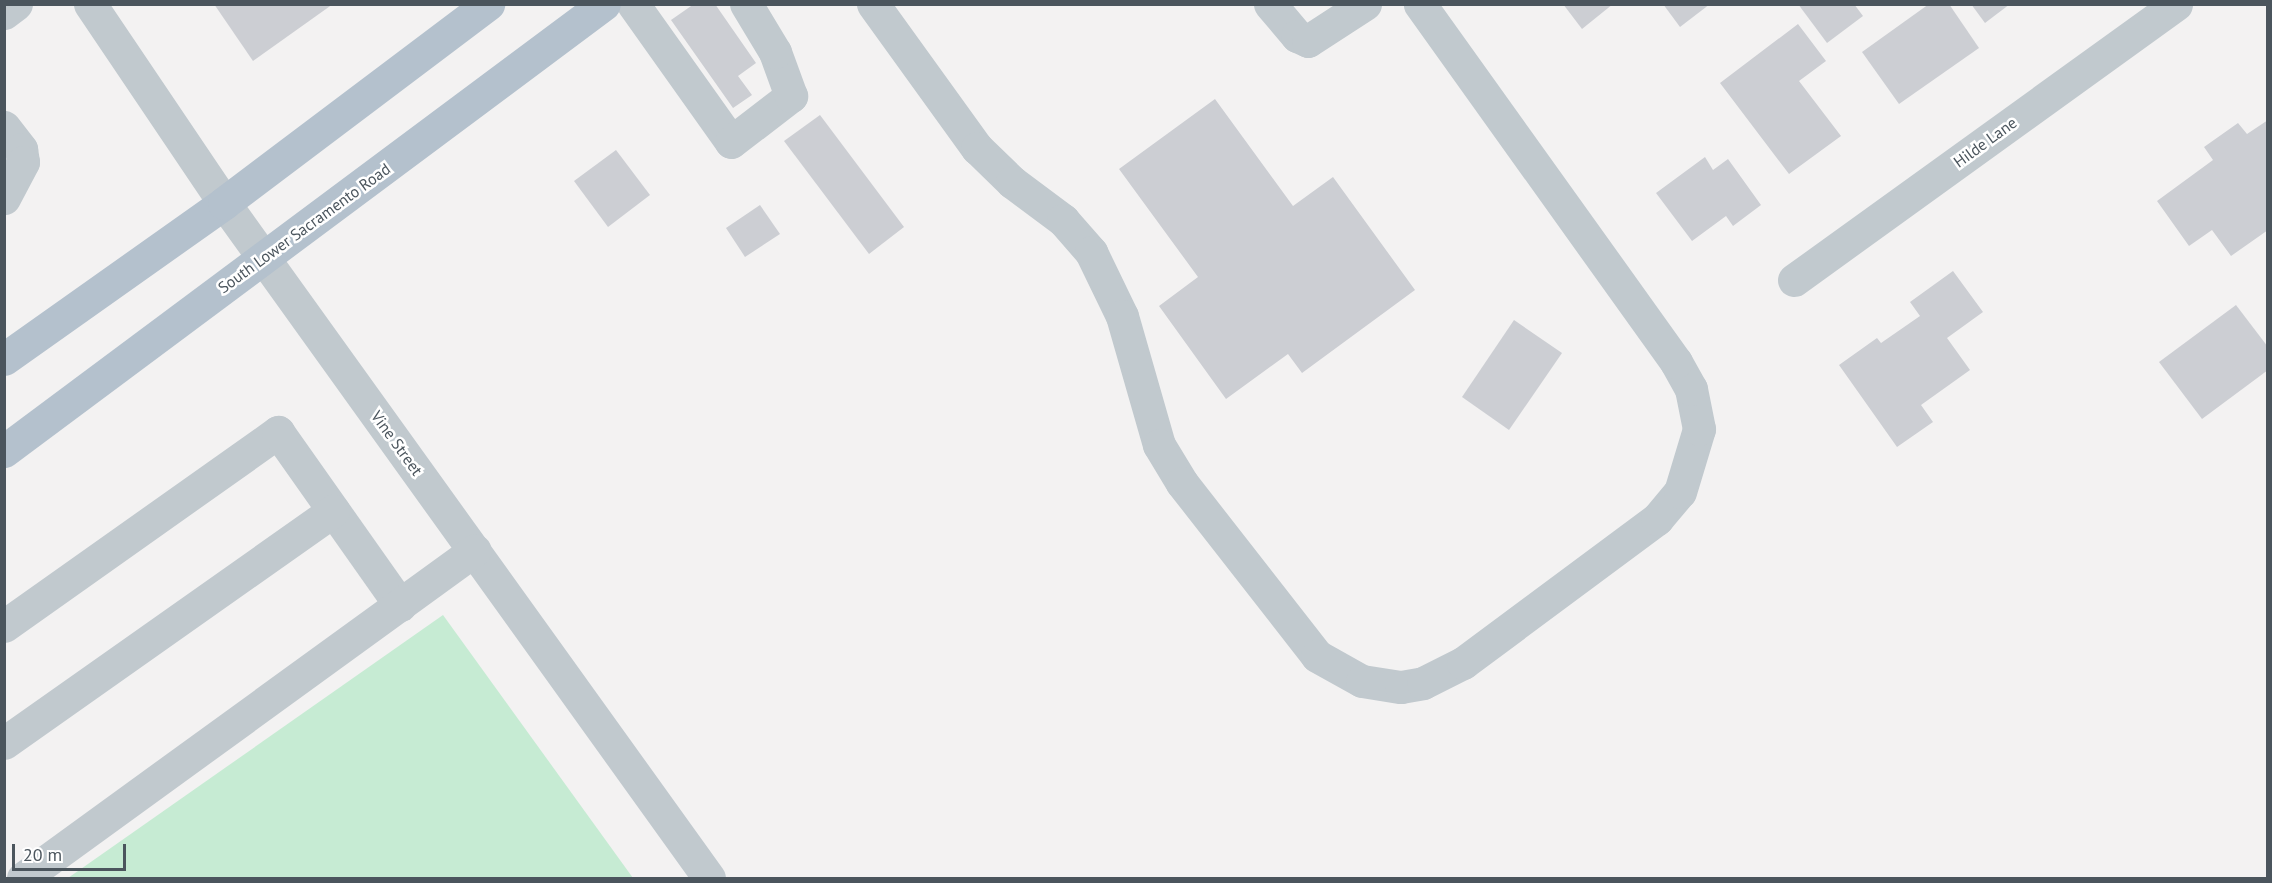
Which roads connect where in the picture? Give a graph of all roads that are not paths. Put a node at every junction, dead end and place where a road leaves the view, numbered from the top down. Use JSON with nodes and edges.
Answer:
{"nodes":[{"id":1,"x":16,"y":4,"type":"edge"},
{"id":2,"x":90,"y":4,"type":"edge"},
{"id":3,"x":488,"y":4,"type":"edge"},
{"id":4,"x":604,"y":4,"type":"edge"},
{"id":5,"x":633,"y":4,"type":"edge"},
{"id":6,"x":746,"y":4,"type":"edge"},
{"id":7,"x":873,"y":4,"type":"edge"},
{"id":8,"x":1270,"y":4,"type":"edge"},
{"id":9,"x":1365,"y":4,"type":"edge"},
{"id":10,"x":1420,"y":4,"type":"edge"},
{"id":11,"x":2176,"y":4,"type":"edge"},
{"id":12,"x":4,"y":13,"type":"edge"},
{"id":13,"x":4,"y":126,"type":"edge"},
{"id":14,"x":4,"y":198,"type":"edge"},
{"id":15,"x":224,"y":203,"type":"junction"},
{"id":16,"x":264,"y":257,"type":"junction"},
{"id":17,"x":1794,"y":280,"type":"dead end"},
{"id":18,"x":4,"y":359,"type":"edge"},
{"id":19,"x":4,"y":452,"type":"edge"},
{"id":20,"x":333,"y":511,"type":"junction"},
{"id":21,"x":475,"y":550,"type":"junction"},
{"id":22,"x":400,"y":605,"type":"junction"},
{"id":23,"x":4,"y":626,"type":"edge"},
{"id":24,"x":4,"y":743,"type":"edge"},
{"id":25,"x":4,"y":869,"type":"edge"},
{"id":26,"x":11,"y":879,"type":"edge"},
{"id":27,"x":23,"y":879,"type":"edge"},
{"id":28,"x":709,"y":879,"type":"edge"}],
"edges":[{"from":1,"to":12,"type":"street"},
{"from":2,"to":15,"type":"street","name":"Vine Street"},
{"from":3,"to":15,"type":"main road"},
{"from":4,"to":16,"type":"main road","name":"South Lower Sacramento Road"},
{"from":5,"to":6,"type":"street"},
{"from":7,"to":10,"type":"street"},
{"from":8,"to":9,"type":"street"},
{"from":11,"to":17,"type":"street","name":"Hilde Lane"},
{"from":13,"to":14,"type":"street"},
{"from":15,"to":16,"type":"street","name":"Vine Street"},
{"from":15,"to":18,"type":"main road"},
{"from":16,"to":19,"type":"main road","name":"South Lower Sacramento Road"},
{"from":16,"to":21,"type":"street","name":"Vine Street"},
{"from":20,"to":22,"type":"street"},
{"from":20,"to":23,"type":"street"},
{"from":20,"to":24,"type":"street"},
{"from":21,"to":22,"type":"street"},
{"from":21,"to":28,"type":"street","name":"Vine Street"},
{"from":22,"to":27,"type":"street"},
{"from":25,"to":26,"type":"street"}]}
